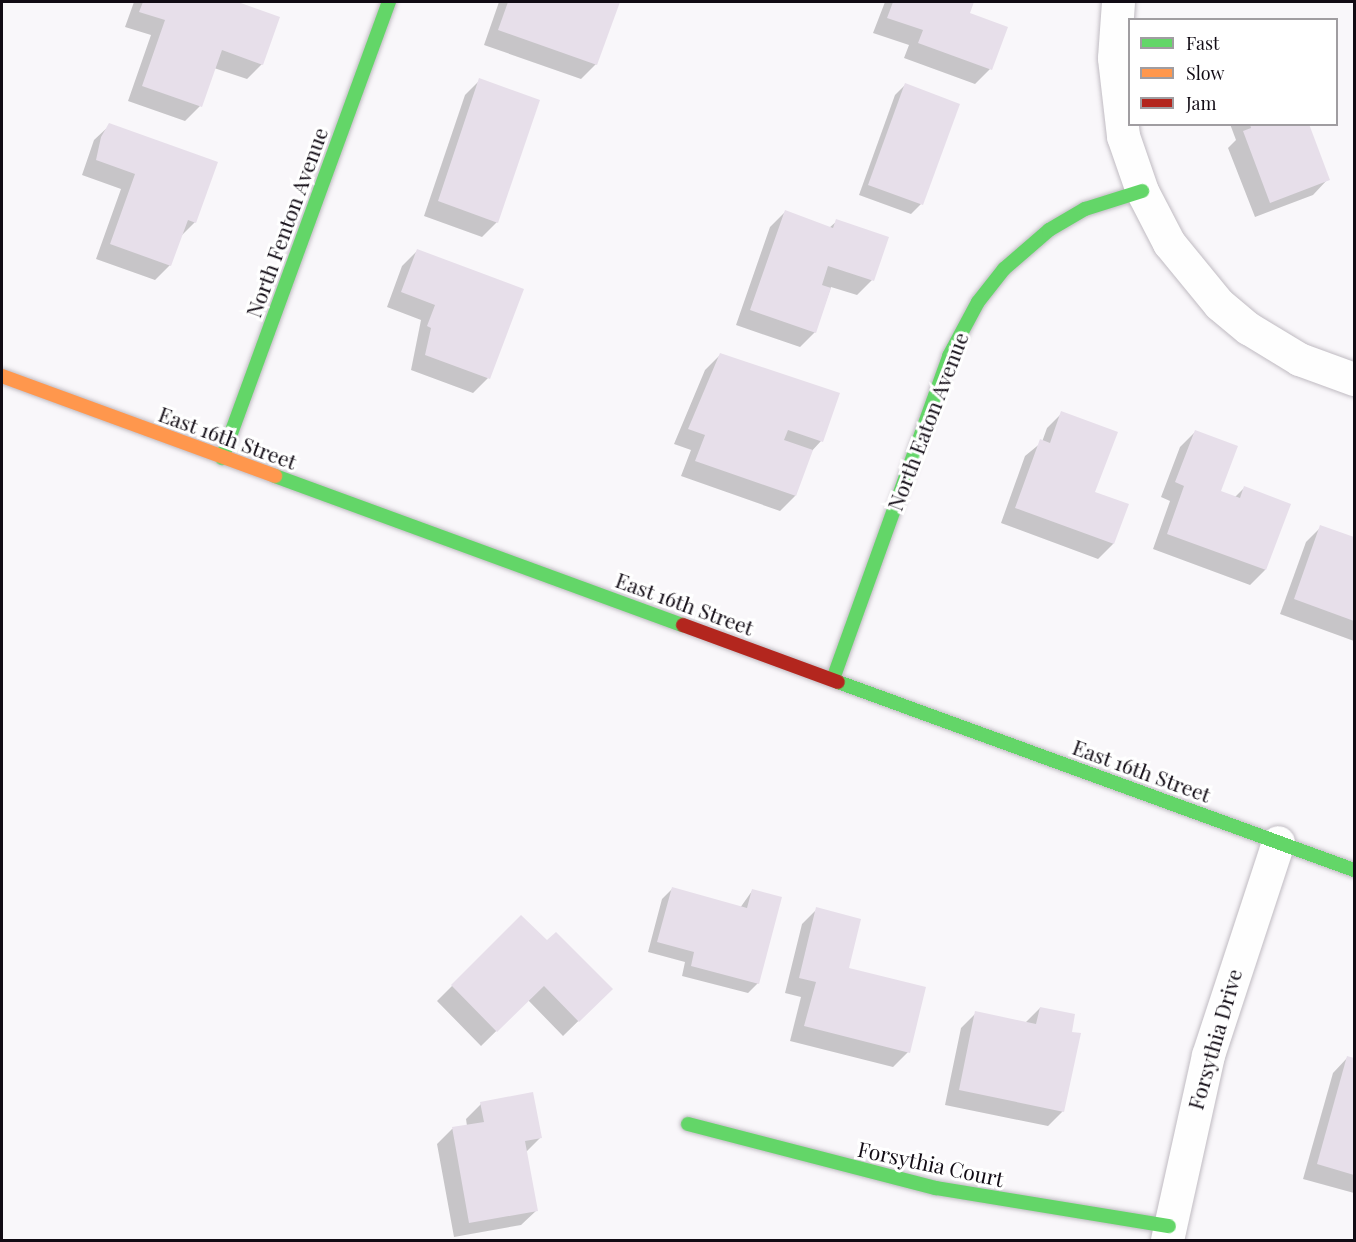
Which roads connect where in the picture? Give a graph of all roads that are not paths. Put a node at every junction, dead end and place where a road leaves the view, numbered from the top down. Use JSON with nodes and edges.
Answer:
{"nodes":[{"id":1,"x":390,"y":2,"type":"edge"},
{"id":2,"x":1118,"y":2,"type":"edge"},
{"id":3,"x":1142,"y":191,"type":"junction"},
{"id":4,"x":2,"y":376,"type":"edge"},
{"id":5,"x":1354,"y":380,"type":"edge"},
{"id":6,"x":222,"y":458,"type":"junction"},
{"id":7,"x":833,"y":679,"type":"junction"},
{"id":8,"x":1278,"y":842,"type":"junction"},
{"id":9,"x":1354,"y":870,"type":"edge"},
{"id":10,"x":688,"y":1124,"type":"dead end"},
{"id":11,"x":1168,"y":1233,"type":"edge"}],
"edges":[{"from":1,"to":6,"type":"street","name":"North Fenton Avenue"},
{"from":2,"to":3,"type":"street"},
{"from":3,"to":5,"type":"street"},
{"from":3,"to":7,"type":"street","name":"North Eaton Avenue"},
{"from":4,"to":6,"type":"street","name":"East 16th Street"},
{"from":6,"to":7,"type":"street","name":"East 16th Street"},
{"from":7,"to":8,"type":"street","name":"East 16th Street"},
{"from":8,"to":9,"type":"street","name":"East 16th Street"},
{"from":8,"to":11,"type":"street","name":"Forsythia Drive"},
{"from":10,"to":11,"type":"street","name":"Forsythia Court"}]}
